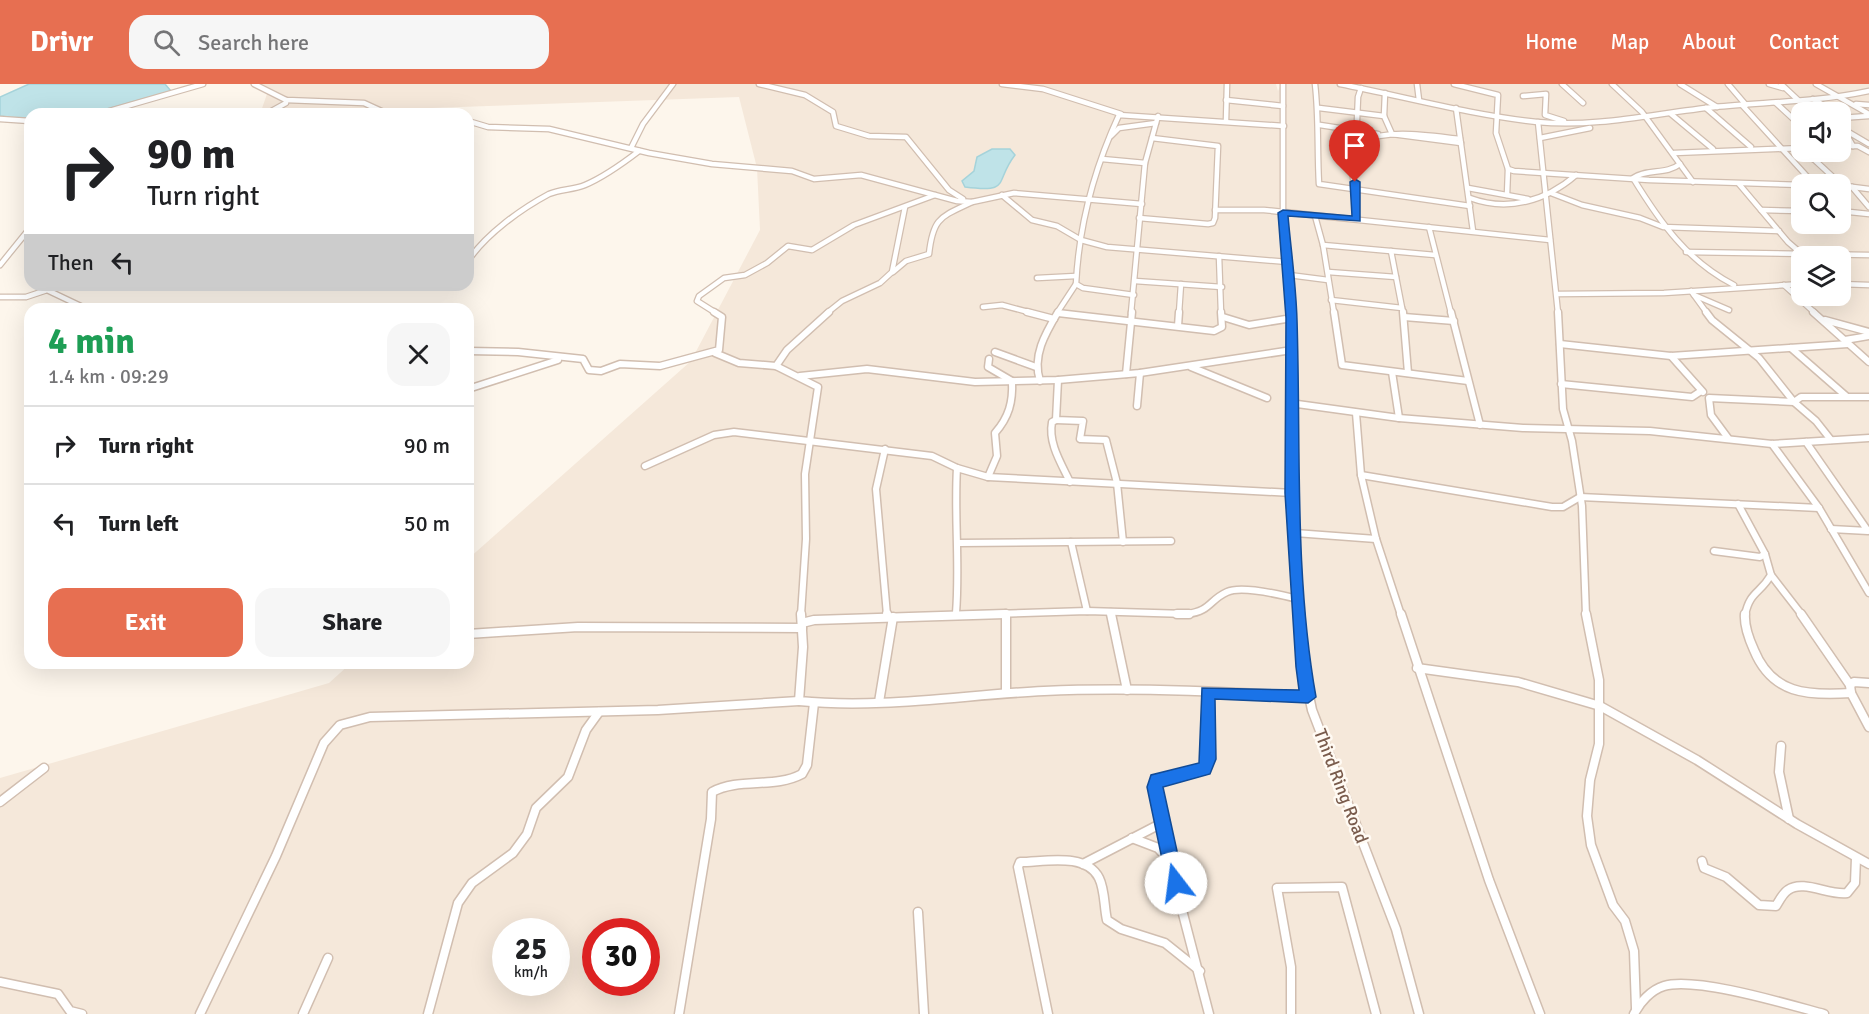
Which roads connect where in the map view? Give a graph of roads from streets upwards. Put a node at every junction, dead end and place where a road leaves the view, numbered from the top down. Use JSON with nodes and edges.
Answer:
{"nodes":[{"id":1,"x":203,"y":84,"type":"edge"},
{"id":2,"x":254,"y":84,"type":"edge"},
{"id":3,"x":673,"y":84,"type":"edge"},
{"id":4,"x":759,"y":84,"type":"edge"},
{"id":5,"x":1002,"y":84,"type":"edge"},
{"id":6,"x":1227,"y":84,"type":"edge"},
{"id":7,"x":1283,"y":84,"type":"edge"},
{"id":8,"x":1315,"y":84,"type":"edge"},
{"id":9,"x":1340,"y":84,"type":"edge"},
{"id":10,"x":1416,"y":84,"type":"edge"},
{"id":11,"x":1456,"y":84,"type":"edge"},
{"id":12,"x":1498,"y":84,"type":"edge"},
{"id":13,"x":1562,"y":84,"type":"edge"},
{"id":14,"x":1612,"y":84,"type":"edge"},
{"id":15,"x":1680,"y":84,"type":"edge"},
{"id":16,"x":1728,"y":84,"type":"edge"},
{"id":17,"x":1769,"y":84,"type":"edge"},
{"id":18,"x":1816,"y":84,"type":"edge"},
{"id":19,"x":1351,"y":85,"type":"edge"},
{"id":20,"x":1782,"y":86,"type":"edge"},
{"id":21,"x":1361,"y":88,"type":"junction"},
{"id":22,"x":1869,"y":91,"type":"edge"},
{"id":23,"x":1385,"y":93,"type":"junction"},
{"id":24,"x":1498,"y":95,"type":"junction"},
{"id":25,"x":1522,"y":96,"type":"dead end"},
{"id":26,"x":1839,"y":96,"type":"junction"},
{"id":27,"x":1814,"y":99,"type":"junction"},
{"id":28,"x":286,"y":100,"type":"junction"},
{"id":29,"x":1226,"y":100,"type":"junction"},
{"id":30,"x":1419,"y":100,"type":"junction"},
{"id":31,"x":1798,"y":100,"type":"junction"},
{"id":32,"x":1818,"y":102,"type":"edge"},
{"id":33,"x":1583,"y":103,"type":"dead end"},
{"id":34,"x":1776,"y":103,"type":"junction"},
{"id":35,"x":1853,"y":104,"type":"junction"},
{"id":36,"x":1744,"y":105,"type":"junction"},
{"id":37,"x":1869,"y":105,"type":"edge"},
{"id":38,"x":1283,"y":106,"type":"junction"},
{"id":39,"x":1717,"y":107,"type":"junction"},
{"id":40,"x":120,"y":108,"type":"edge"},
{"id":41,"x":277,"y":108,"type":"edge"},
{"id":42,"x":375,"y":108,"type":"edge"},
{"id":43,"x":1319,"y":108,"type":"junction"},
{"id":44,"x":1456,"y":108,"type":"junction"},
{"id":45,"x":1706,"y":108,"type":"junction"},
{"id":46,"x":1359,"y":112,"type":"junction"},
{"id":47,"x":1121,"y":114,"type":"junction"},
{"id":48,"x":1671,"y":114,"type":"junction"},
{"id":49,"x":1496,"y":115,"type":"junction"},
{"id":50,"x":1869,"y":115,"type":"edge"},
{"id":51,"x":1384,"y":116,"type":"junction"},
{"id":52,"x":1790,"y":116,"type":"edge"},
{"id":53,"x":1158,"y":117,"type":"junction"},
{"id":54,"x":1851,"y":117,"type":"edge"},
{"id":55,"x":1644,"y":118,"type":"junction"},
{"id":56,"x":0,"y":119,"type":"edge"},
{"id":57,"x":24,"y":121,"type":"edge"},
{"id":58,"x":1226,"y":122,"type":"junction"},
{"id":59,"x":1538,"y":122,"type":"junction"},
{"id":60,"x":474,"y":123,"type":"edge"},
{"id":61,"x":1156,"y":123,"type":"junction"},
{"id":62,"x":1575,"y":124,"type":"junction"},
{"id":63,"x":1601,"y":125,"type":"junction"},
{"id":64,"x":1284,"y":126,"type":"junction"},
{"id":65,"x":1319,"y":127,"type":"junction"},
{"id":66,"x":1357,"y":131,"type":"junction"},
{"id":67,"x":1378,"y":134,"type":"junction"},
{"id":68,"x":1392,"y":134,"type":"junction"},
{"id":69,"x":1851,"y":134,"type":"edge"},
{"id":70,"x":1152,"y":138,"type":"junction"},
{"id":71,"x":1540,"y":138,"type":"junction"},
{"id":72,"x":1107,"y":140,"type":"junction"},
{"id":73,"x":1461,"y":141,"type":"junction"},
{"id":74,"x":1356,"y":144,"type":"junction"},
{"id":75,"x":1869,"y":144,"type":"edge"},
{"id":76,"x":1852,"y":146,"type":"edge"},
{"id":77,"x":1751,"y":147,"type":"junction"},
{"id":78,"x":632,"y":148,"type":"junction"},
{"id":79,"x":1783,"y":148,"type":"junction"},
{"id":80,"x":1791,"y":148,"type":"edge"},
{"id":81,"x":1713,"y":149,"type":"junction"},
{"id":82,"x":1868,"y":150,"type":"edge"},
{"id":83,"x":639,"y":151,"type":"junction"},
{"id":84,"x":1674,"y":153,"type":"junction"},
{"id":85,"x":1102,"y":159,"type":"junction"},
{"id":86,"x":1816,"y":162,"type":"edge"},
{"id":87,"x":1146,"y":163,"type":"junction"},
{"id":88,"x":1680,"y":165,"type":"junction"},
{"id":89,"x":1508,"y":169,"type":"junction"},
{"id":90,"x":1545,"y":172,"type":"junction"},
{"id":91,"x":1805,"y":174,"type":"edge"},
{"id":92,"x":1830,"y":174,"type":"edge"},
{"id":93,"x":1576,"y":175,"type":"junction"},
{"id":94,"x":1633,"y":179,"type":"junction"},
{"id":95,"x":1693,"y":182,"type":"junction"},
{"id":96,"x":1739,"y":184,"type":"junction"},
{"id":97,"x":1791,"y":184,"type":"edge"},
{"id":98,"x":1851,"y":187,"type":"joint"},
{"id":99,"x":1468,"y":188,"type":"junction"},
{"id":100,"x":1869,"y":189,"type":"edge"},
{"id":101,"x":1356,"y":190,"type":"junction"},
{"id":102,"x":1549,"y":194,"type":"junction"},
{"id":103,"x":935,"y":195,"type":"junction"},
{"id":104,"x":1002,"y":195,"type":"junction"},
{"id":105,"x":1507,"y":195,"type":"junction"},
{"id":106,"x":1088,"y":198,"type":"junction"},
{"id":107,"x":1470,"y":198,"type":"junction"},
{"id":108,"x":1533,"y":200,"type":"junction"},
{"id":109,"x":972,"y":202,"type":"junction"},
{"id":110,"x":1142,"y":204,"type":"junction"},
{"id":111,"x":1470,"y":206,"type":"junction"},
{"id":112,"x":904,"y":207,"type":"junction"},
{"id":113,"x":1869,"y":207,"type":"edge"},
{"id":114,"x":1215,"y":210,"type":"junction"},
{"id":115,"x":1761,"y":210,"type":"junction"},
{"id":116,"x":1791,"y":211,"type":"edge"},
{"id":117,"x":1283,"y":213,"type":"junction"},
{"id":118,"x":1851,"y":213,"type":"edge"},
{"id":119,"x":1869,"y":214,"type":"edge"},
{"id":120,"x":1315,"y":216,"type":"junction"},
{"id":121,"x":1139,"y":218,"type":"junction"},
{"id":122,"x":1357,"y":219,"type":"junction"},
{"id":123,"x":1429,"y":227,"type":"junction"},
{"id":124,"x":1663,"y":227,"type":"junction"},
{"id":125,"x":1473,"y":231,"type":"junction"},
{"id":126,"x":1779,"y":231,"type":"junction"},
{"id":127,"x":24,"y":235,"type":"edge"},
{"id":128,"x":1081,"y":240,"type":"junction"},
{"id":129,"x":1550,"y":240,"type":"junction"},
{"id":130,"x":1323,"y":245,"type":"junction"},
{"id":131,"x":1794,"y":246,"type":"edge"},
{"id":132,"x":1138,"y":250,"type":"junction"},
{"id":133,"x":1391,"y":251,"type":"junction"},
{"id":134,"x":474,"y":252,"type":"edge"},
{"id":135,"x":1684,"y":252,"type":"junction"},
{"id":136,"x":1436,"y":255,"type":"junction"},
{"id":137,"x":1791,"y":255,"type":"edge"},
{"id":138,"x":1851,"y":255,"type":"edge"},
{"id":139,"x":1869,"y":255,"type":"edge"},
{"id":140,"x":1219,"y":256,"type":"junction"},
{"id":141,"x":1288,"y":262,"type":"junction"},
{"id":142,"x":0,"y":265,"type":"edge"},
{"id":143,"x":892,"y":272,"type":"junction"},
{"id":144,"x":1328,"y":272,"type":"junction"},
{"id":145,"x":1289,"y":275,"type":"junction"},
{"id":146,"x":1076,"y":276,"type":"junction"},
{"id":147,"x":1396,"y":277,"type":"junction"},
{"id":148,"x":1037,"y":278,"type":"dead end"},
{"id":149,"x":1328,"y":280,"type":"junction"},
{"id":150,"x":1135,"y":281,"type":"junction"},
{"id":151,"x":1076,"y":284,"type":"junction"},
{"id":152,"x":1182,"y":284,"type":"junction"},
{"id":153,"x":1851,"y":284,"type":"edge"},
{"id":154,"x":1784,"y":285,"type":"junction"},
{"id":155,"x":1791,"y":285,"type":"edge"},
{"id":156,"x":1869,"y":285,"type":"edge"},
{"id":157,"x":1737,"y":286,"type":"junction"},
{"id":158,"x":1222,"y":287,"type":"junction"},
{"id":159,"x":44,"y":291,"type":"edge"},
{"id":160,"x":50,"y":291,"type":"edge"},
{"id":161,"x":1693,"y":293,"type":"junction"},
{"id":162,"x":1557,"y":294,"type":"junction"},
{"id":163,"x":1134,"y":295,"type":"junction"},
{"id":164,"x":0,"y":297,"type":"edge"},
{"id":165,"x":1331,"y":300,"type":"junction"},
{"id":166,"x":76,"y":303,"type":"edge"},
{"id":167,"x":983,"y":307,"type":"dead end"},
{"id":168,"x":1402,"y":308,"type":"junction"},
{"id":169,"x":1729,"y":310,"type":"dead end"},
{"id":170,"x":1056,"y":316,"type":"junction"},
{"id":171,"x":1222,"y":316,"type":"junction"},
{"id":172,"x":1404,"y":317,"type":"junction"},
{"id":173,"x":1292,"y":318,"type":"junction"},
{"id":174,"x":1823,"y":319,"type":"junction"},
{"id":175,"x":1454,"y":321,"type":"junction"},
{"id":176,"x":1131,"y":323,"type":"junction"},
{"id":177,"x":1178,"y":326,"type":"junction"},
{"id":178,"x":1869,"y":334,"type":"edge"},
{"id":179,"x":1846,"y":342,"type":"junction"},
{"id":180,"x":1560,"y":344,"type":"junction"},
{"id":181,"x":1791,"y":348,"type":"junction"},
{"id":182,"x":1292,"y":350,"type":"junction"},
{"id":183,"x":474,"y":351,"type":"edge"},
{"id":184,"x":1749,"y":351,"type":"junction"},
{"id":185,"x":995,"y":352,"type":"dead end"},
{"id":186,"x":715,"y":353,"type":"junction"},
{"id":187,"x":1671,"y":356,"type":"junction"},
{"id":188,"x":563,"y":358,"type":"junction"},
{"id":189,"x":989,"y":359,"type":"dead end"},
{"id":190,"x":1869,"y":362,"type":"edge"},
{"id":191,"x":776,"y":366,"type":"junction"},
{"id":192,"x":1189,"y":366,"type":"junction"},
{"id":193,"x":1036,"y":367,"type":"junction"},
{"id":194,"x":1392,"y":372,"type":"junction"},
{"id":195,"x":1408,"y":373,"type":"junction"},
{"id":196,"x":1126,"y":374,"type":"junction"},
{"id":197,"x":1140,"y":374,"type":"junction"},
{"id":198,"x":797,"y":377,"type":"junction"},
{"id":199,"x":1012,"y":381,"type":"junction"},
{"id":200,"x":1040,"y":381,"type":"junction"},
{"id":201,"x":1058,"y":381,"type":"junction"},
{"id":202,"x":1468,"y":381,"type":"junction"},
{"id":203,"x":1561,"y":384,"type":"junction"},
{"id":204,"x":474,"y":387,"type":"edge"},
{"id":205,"x":1701,"y":391,"type":"junction"},
{"id":206,"x":1846,"y":396,"type":"junction"},
{"id":207,"x":1869,"y":397,"type":"edge"},
{"id":208,"x":1268,"y":398,"type":"dead end"},
{"id":209,"x":1709,"y":398,"type":"junction"},
{"id":210,"x":1794,"y":402,"type":"junction"},
{"id":211,"x":1290,"y":403,"type":"junction"},
{"id":212,"x":1137,"y":406,"type":"dead end"},
{"id":213,"x":1356,"y":413,"type":"junction"},
{"id":214,"x":1399,"y":418,"type":"junction"},
{"id":215,"x":1056,"y":420,"type":"junction"},
{"id":216,"x":1480,"y":425,"type":"junction"},
{"id":217,"x":1569,"y":429,"type":"junction"},
{"id":218,"x":1728,"y":438,"type":"junction"},
{"id":219,"x":1868,"y":439,"type":"edge"},
{"id":220,"x":1831,"y":440,"type":"junction"},
{"id":221,"x":812,"y":442,"type":"junction"},
{"id":222,"x":1806,"y":442,"type":"junction"},
{"id":223,"x":1772,"y":444,"type":"junction"},
{"id":224,"x":885,"y":449,"type":"junction"},
{"id":225,"x":645,"y":466,"type":"dead end"},
{"id":226,"x":957,"y":468,"type":"junction"},
{"id":227,"x":1361,"y":475,"type":"junction"},
{"id":228,"x":988,"y":477,"type":"junction"},
{"id":229,"x":1070,"y":482,"type":"junction"},
{"id":230,"x":1117,"y":483,"type":"junction"},
{"id":231,"x":1292,"y":493,"type":"junction"},
{"id":232,"x":1580,"y":497,"type":"junction"},
{"id":233,"x":1738,"y":504,"type":"junction"},
{"id":234,"x":1819,"y":508,"type":"junction"},
{"id":235,"x":1832,"y":529,"type":"junction"},
{"id":236,"x":1869,"y":531,"type":"edge"},
{"id":237,"x":1295,"y":533,"type":"junction"},
{"id":238,"x":1376,"y":539,"type":"junction"},
{"id":239,"x":1170,"y":541,"type":"dead end"},
{"id":240,"x":1071,"y":542,"type":"junction"},
{"id":241,"x":1123,"y":542,"type":"junction"},
{"id":242,"x":959,"y":543,"type":"junction"},
{"id":243,"x":1714,"y":551,"type":"dead end"},
{"id":244,"x":1765,"y":554,"type":"junction"},
{"id":245,"x":1771,"y":575,"type":"junction"},
{"id":246,"x":1869,"y":593,"type":"edge"},
{"id":247,"x":1298,"y":599,"type":"junction"},
{"id":248,"x":1087,"y":611,"type":"junction"},
{"id":249,"x":1111,"y":612,"type":"junction"},
{"id":250,"x":956,"y":613,"type":"junction"},
{"id":251,"x":1006,"y":613,"type":"junction"},
{"id":252,"x":890,"y":617,"type":"junction"},
{"id":253,"x":802,"y":625,"type":"junction"},
{"id":254,"x":474,"y":634,"type":"edge"},
{"id":255,"x":1417,"y":668,"type":"junction"},
{"id":256,"x":1869,"y":683,"type":"edge"},
{"id":257,"x":1851,"y":689,"type":"junction"},
{"id":258,"x":1127,"y":690,"type":"junction"},
{"id":259,"x":1207,"y":692,"type":"junction"},
{"id":260,"x":1006,"y":693,"type":"junction"},
{"id":261,"x":1308,"y":697,"type":"junction"},
{"id":262,"x":800,"y":701,"type":"junction"},
{"id":263,"x":879,"y":702,"type":"junction"},
{"id":264,"x":814,"y":703,"type":"junction"},
{"id":265,"x":1600,"y":706,"type":"junction"},
{"id":266,"x":599,"y":712,"type":"junction"},
{"id":267,"x":1869,"y":727,"type":"edge"},
{"id":268,"x":1781,"y":746,"type":"dead end"},
{"id":269,"x":44,"y":768,"type":"dead end"},
{"id":270,"x":0,"y":802,"type":"edge"},
{"id":271,"x":1789,"y":819,"type":"junction"},
{"id":272,"x":1162,"y":823,"type":"junction"},
{"id":273,"x":1132,"y":838,"type":"junction"},
{"id":274,"x":1856,"y":858,"type":"junction"},
{"id":275,"x":1169,"y":860,"type":"junction"},
{"id":276,"x":1701,"y":861,"type":"dead end"},
{"id":277,"x":1083,"y":864,"type":"junction"},
{"id":278,"x":1869,"y":864,"type":"edge"},
{"id":279,"x":918,"y":912,"type":"dead end"},
{"id":280,"x":328,"y":958,"type":"dead end"},
{"id":281,"x":1200,"y":971,"type":"junction"},
{"id":282,"x":0,"y":982,"type":"edge"},
{"id":283,"x":1635,"y":1011,"type":"edge"},
{"id":284,"x":82,"y":1014,"type":"edge"},
{"id":285,"x":200,"y":1014,"type":"edge"},
{"id":286,"x":303,"y":1014,"type":"edge"},
{"id":287,"x":428,"y":1014,"type":"edge"},
{"id":288,"x":679,"y":1014,"type":"edge"},
{"id":289,"x":924,"y":1014,"type":"edge"},
{"id":290,"x":1048,"y":1014,"type":"edge"},
{"id":291,"x":1209,"y":1014,"type":"edge"},
{"id":292,"x":1292,"y":1014,"type":"edge"},
{"id":293,"x":1376,"y":1014,"type":"edge"},
{"id":294,"x":1419,"y":1014,"type":"edge"},
{"id":295,"x":1540,"y":1014,"type":"edge"},
{"id":296,"x":1824,"y":1014,"type":"edge"}],
"edges":[{"from":1,"to":40,"type":"street"},
{"from":2,"to":28,"type":"street"},
{"from":3,"to":78,"type":"street"},
{"from":4,"to":109,"type":"street"},
{"from":5,"to":47,"type":"street"},
{"from":6,"to":29,"type":"street"},
{"from":7,"to":38,"type":"street","name":"Third Ring Road"},
{"from":8,"to":43,"type":"street"},
{"from":9,"to":19,"type":"street"},
{"from":10,"to":30,"type":"street"},
{"from":11,"to":24,"type":"street"},
{"from":12,"to":24,"type":"street"},
{"from":13,"to":33,"type":"street"},
{"from":14,"to":55,"type":"street"},
{"from":15,"to":39,"type":"street"},
{"from":16,"to":36,"type":"street"},
{"from":17,"to":20,"type":"street"},
{"from":18,"to":26,"type":"street"},
{"from":19,"to":21,"type":"street"},
{"from":20,"to":31,"type":"street"},
{"from":21,"to":23,"type":"street"},
{"from":21,"to":46,"type":"street"},
{"from":22,"to":26,"type":"street"},
{"from":23,"to":30,"type":"street"},
{"from":23,"to":51,"type":"street"},
{"from":24,"to":49,"type":"street"},
{"from":25,"to":62,"type":"street"},
{"from":26,"to":27,"type":"street"},
{"from":26,"to":35,"type":"street"},
{"from":27,"to":31,"type":"street"},
{"from":27,"to":32,"type":"street"},
{"from":28,"to":41,"type":"street"},
{"from":28,"to":42,"type":"street"},
{"from":29,"to":38,"type":"street"},
{"from":29,"to":58,"type":"street"},
{"from":30,"to":44,"type":"street"},
{"from":31,"to":34,"type":"street"},
{"from":34,"to":36,"type":"street"},
{"from":34,"to":52,"type":"street"},
{"from":35,"to":37,"type":"street"},
{"from":35,"to":50,"type":"street"},
{"from":36,"to":39,"type":"street"},
{"from":36,"to":79,"type":"street"},
{"from":38,"to":64,"type":"street","name":"Third Ring Road"},
{"from":39,"to":45,"type":"street"},
{"from":43,"to":46,"type":"street"},
{"from":43,"to":65,"type":"street"},
{"from":44,"to":49,"type":"street"},
{"from":44,"to":73,"type":"street"},
{"from":45,"to":48,"type":"street"},
{"from":45,"to":77,"type":"street"},
{"from":46,"to":51,"type":"street"},
{"from":46,"to":66,"type":"street"},
{"from":47,"to":53,"type":"street"},
{"from":47,"to":72,"type":"street"},
{"from":48,"to":55,"type":"street"},
{"from":48,"to":81,"type":"street"},
{"from":49,"to":59,"type":"street"},
{"from":49,"to":89,"type":"street"},
{"from":50,"to":54,"type":"street"},
{"from":51,"to":68,"type":"street"},
{"from":53,"to":58,"type":"street"},
{"from":53,"to":61,"type":"street"},
{"from":55,"to":63,"type":"street"},
{"from":55,"to":84,"type":"street"},
{"from":56,"to":57,"type":"street"},
{"from":58,"to":64,"type":"street"},
{"from":59,"to":62,"type":"street"},
{"from":59,"to":71,"type":"street"},
{"from":60,"to":78,"type":"street"},
{"from":61,"to":70,"type":"street"},
{"from":61,"to":72,"type":"street"},
{"from":62,"to":63,"type":"street"},
{"from":63,"to":71,"type":"street"},
{"from":64,"to":117,"type":"street","name":"Third Ring Road"},
{"from":65,"to":66,"type":"street"},
{"from":65,"to":101,"type":"street"},
{"from":66,"to":67,"type":"street"},
{"from":66,"to":74,"type":"street"},
{"from":67,"to":68,"type":"street"},
{"from":67,"to":74,"type":"street"},
{"from":68,"to":73,"type":"street"},
{"from":69,"to":75,"type":"street"},
{"from":70,"to":87,"type":"street"},
{"from":70,"to":114,"type":"street"},
{"from":71,"to":90,"type":"street"},
{"from":72,"to":85,"type":"street"},
{"from":73,"to":99,"type":"street"},
{"from":74,"to":101,"type":"street"},
{"from":76,"to":82,"type":"street"},
{"from":77,"to":79,"type":"street"},
{"from":77,"to":81,"type":"street"},
{"from":78,"to":83,"type":"street"},
{"from":79,"to":80,"type":"street"},
{"from":79,"to":91,"type":"street"},
{"from":81,"to":84,"type":"street"},
{"from":83,"to":103,"type":"street"},
{"from":83,"to":134,"type":"street"},
{"from":84,"to":88,"type":"street"},
{"from":85,"to":87,"type":"street"},
{"from":85,"to":106,"type":"street"},
{"from":86,"to":92,"type":"street"},
{"from":87,"to":110,"type":"street"},
{"from":88,"to":94,"type":"street"},
{"from":88,"to":95,"type":"street"},
{"from":89,"to":90,"type":"street"},
{"from":89,"to":105,"type":"street"},
{"from":90,"to":93,"type":"street"},
{"from":90,"to":102,"type":"street"},
{"from":93,"to":94,"type":"street"},
{"from":93,"to":102,"type":"street"},
{"from":94,"to":95,"type":"street"},
{"from":94,"to":124,"type":"street"},
{"from":95,"to":96,"type":"street"},
{"from":96,"to":97,"type":"street"},
{"from":96,"to":115,"type":"street"},
{"from":98,"to":100,"type":"street"},
{"from":98,"to":113,"type":"street"},
{"from":99,"to":105,"type":"street"},
{"from":99,"to":107,"type":"street"},
{"from":101,"to":111,"type":"street"},
{"from":101,"to":122,"type":"street"},
{"from":102,"to":108,"type":"street"},
{"from":102,"to":124,"type":"street"},
{"from":102,"to":129,"type":"street"},
{"from":103,"to":109,"type":"street"},
{"from":103,"to":112,"type":"street"},
{"from":104,"to":106,"type":"street"},
{"from":104,"to":109,"type":"street"},
{"from":104,"to":128,"type":"street"},
{"from":105,"to":108,"type":"street"},
{"from":106,"to":110,"type":"street"},
{"from":106,"to":128,"type":"street"},
{"from":107,"to":108,"type":"street"},
{"from":107,"to":111,"type":"street"},
{"from":109,"to":143,"type":"street"},
{"from":110,"to":121,"type":"street"},
{"from":111,"to":125,"type":"street"},
{"from":112,"to":143,"type":"street"},
{"from":112,"to":186,"type":"street"},
{"from":114,"to":117,"type":"street"},
{"from":114,"to":121,"type":"street"},
{"from":115,"to":116,"type":"street"},
{"from":115,"to":126,"type":"street"},
{"from":117,"to":120,"type":"street"},
{"from":117,"to":141,"type":"street","name":"Third Ring Road"},
{"from":118,"to":119,"type":"street"},
{"from":120,"to":122,"type":"street"},
{"from":120,"to":130,"type":"street"},
{"from":121,"to":132,"type":"street"},
{"from":122,"to":123,"type":"street"},
{"from":123,"to":125,"type":"street"},
{"from":123,"to":136,"type":"street"},
{"from":124,"to":126,"type":"street"},
{"from":124,"to":135,"type":"street"},
{"from":125,"to":129,"type":"street"},
{"from":126,"to":131,"type":"street"},
{"from":127,"to":142,"type":"street"},
{"from":128,"to":132,"type":"street"},
{"from":128,"to":146,"type":"street"},
{"from":129,"to":162,"type":"street"},
{"from":130,"to":133,"type":"street"},
{"from":130,"to":144,"type":"street"},
{"from":132,"to":140,"type":"street"},
{"from":132,"to":150,"type":"street"},
{"from":133,"to":136,"type":"street"},
{"from":133,"to":147,"type":"street"},
{"from":135,"to":137,"type":"street"},
{"from":135,"to":157,"type":"street"},
{"from":136,"to":175,"type":"street"},
{"from":138,"to":139,"type":"street"},
{"from":140,"to":141,"type":"street"},
{"from":140,"to":158,"type":"street"},
{"from":141,"to":145,"type":"street","name":"Third Ring Road"},
{"from":143,"to":191,"type":"street"},
{"from":144,"to":147,"type":"street"},
{"from":144,"to":149,"type":"street"},
{"from":145,"to":149,"type":"street"},
{"from":145,"to":173,"type":"street","name":"Third Ring Road"},
{"from":146,"to":148,"type":"street"},
{"from":146,"to":151,"type":"street"},
{"from":147,"to":168,"type":"street"},
{"from":149,"to":165,"type":"street"},
{"from":150,"to":152,"type":"street"},
{"from":150,"to":163,"type":"street"},
{"from":151,"to":163,"type":"street"},
{"from":151,"to":170,"type":"street"},
{"from":152,"to":158,"type":"street"},
{"from":152,"to":177,"type":"street"},
{"from":153,"to":156,"type":"street"},
{"from":154,"to":155,"type":"street"},
{"from":154,"to":157,"type":"street"},
{"from":154,"to":174,"type":"street"},
{"from":157,"to":161,"type":"street"},
{"from":158,"to":171,"type":"street"},
{"from":159,"to":164,"type":"street"},
{"from":160,"to":166,"type":"street"},
{"from":161,"to":162,"type":"street"},
{"from":161,"to":169,"type":"street"},
{"from":161,"to":184,"type":"street"},
{"from":162,"to":180,"type":"street"},
{"from":163,"to":176,"type":"street"},
{"from":165,"to":168,"type":"street"},
{"from":165,"to":194,"type":"street"},
{"from":167,"to":170,"type":"street"},
{"from":168,"to":172,"type":"street"},
{"from":170,"to":176,"type":"street"},
{"from":170,"to":193,"type":"street"},
{"from":171,"to":173,"type":"street"},
{"from":171,"to":177,"type":"street"},
{"from":172,"to":175,"type":"street"},
{"from":172,"to":195,"type":"street"},
{"from":173,"to":182,"type":"street","name":"Third Ring Road"},
{"from":174,"to":178,"type":"street"},
{"from":174,"to":179,"type":"street"},
{"from":175,"to":202,"type":"street"},
{"from":176,"to":177,"type":"street"},
{"from":176,"to":196,"type":"street"},
{"from":178,"to":179,"type":"street"},
{"from":179,"to":181,"type":"street"},
{"from":179,"to":190,"type":"street"},
{"from":180,"to":187,"type":"street"},
{"from":180,"to":203,"type":"street"},
{"from":181,"to":184,"type":"street"},
{"from":181,"to":206,"type":"street"},
{"from":182,"to":192,"type":"street"},
{"from":182,"to":211,"type":"street","name":"Third Ring Road"},
{"from":183,"to":188,"type":"street"},
{"from":184,"to":187,"type":"street"},
{"from":184,"to":210,"type":"street"},
{"from":185,"to":193,"type":"street"},
{"from":186,"to":188,"type":"street"},
{"from":186,"to":191,"type":"street"},
{"from":187,"to":205,"type":"street"},
{"from":188,"to":204,"type":"street"},
{"from":189,"to":199,"type":"street"},
{"from":191,"to":198,"type":"street"},
{"from":192,"to":197,"type":"street"},
{"from":192,"to":208,"type":"street"},
{"from":193,"to":200,"type":"street"},
{"from":194,"to":195,"type":"street"},
{"from":194,"to":214,"type":"street"},
{"from":195,"to":202,"type":"street"},
{"from":196,"to":197,"type":"street"},
{"from":196,"to":201,"type":"street"},
{"from":197,"to":212,"type":"street"},
{"from":198,"to":199,"type":"street"},
{"from":198,"to":221,"type":"street"},
{"from":199,"to":200,"type":"street"},
{"from":199,"to":228,"type":"street"},
{"from":200,"to":201,"type":"street"},
{"from":201,"to":215,"type":"street"},
{"from":202,"to":216,"type":"street"},
{"from":203,"to":205,"type":"street"},
{"from":203,"to":217,"type":"street"},
{"from":205,"to":209,"type":"street"},
{"from":206,"to":207,"type":"street"},
{"from":206,"to":210,"type":"street"},
{"from":209,"to":210,"type":"street"},
{"from":209,"to":218,"type":"street"},
{"from":210,"to":220,"type":"street"},
{"from":211,"to":213,"type":"street"},
{"from":211,"to":231,"type":"street","name":"Third Ring Road"},
{"from":213,"to":214,"type":"street"},
{"from":213,"to":227,"type":"street"},
{"from":214,"to":216,"type":"street"},
{"from":215,"to":229,"type":"street"},
{"from":215,"to":230,"type":"street"},
{"from":216,"to":217,"type":"street"},
{"from":217,"to":218,"type":"street"},
{"from":217,"to":232,"type":"street"},
{"from":218,"to":223,"type":"street"},
{"from":219,"to":220,"type":"street"},
{"from":220,"to":222,"type":"street"},
{"from":221,"to":224,"type":"street"},
{"from":221,"to":225,"type":"street"},
{"from":221,"to":253,"type":"street"},
{"from":222,"to":223,"type":"street"},
{"from":222,"to":236,"type":"street"},
{"from":223,"to":234,"type":"street"},
{"from":224,"to":226,"type":"street"},
{"from":224,"to":252,"type":"street"},
{"from":226,"to":228,"type":"street"},
{"from":226,"to":242,"type":"street"},
{"from":227,"to":232,"type":"street"},
{"from":227,"to":238,"type":"street"},
{"from":228,"to":229,"type":"street"},
{"from":229,"to":230,"type":"street"},
{"from":230,"to":231,"type":"street"},
{"from":230,"to":241,"type":"street"},
{"from":231,"to":237,"type":"street","name":"Third Ring Road"},
{"from":232,"to":233,"type":"street"},
{"from":232,"to":265,"type":"street"},
{"from":233,"to":234,"type":"street"},
{"from":233,"to":244,"type":"street"},
{"from":234,"to":235,"type":"street"},
{"from":235,"to":236,"type":"street"},
{"from":235,"to":246,"type":"street"},
{"from":237,"to":238,"type":"street"},
{"from":237,"to":247,"type":"street","name":"Third Ring Road"},
{"from":238,"to":255,"type":"street"},
{"from":239,"to":241,"type":"street"},
{"from":240,"to":241,"type":"street"},
{"from":240,"to":242,"type":"street"},
{"from":240,"to":248,"type":"street"},
{"from":242,"to":250,"type":"street"},
{"from":243,"to":244,"type":"street"},
{"from":244,"to":245,"type":"street"},
{"from":245,"to":257,"type":"street"},
{"from":245,"to":257,"type":"street"},
{"from":247,"to":249,"type":"street"},
{"from":247,"to":261,"type":"street","name":"Third Ring Road"},
{"from":248,"to":249,"type":"street"},
{"from":248,"to":251,"type":"street"},
{"from":249,"to":258,"type":"street"},
{"from":250,"to":251,"type":"street"},
{"from":250,"to":252,"type":"street"},
{"from":251,"to":260,"type":"street"},
{"from":252,"to":253,"type":"street"},
{"from":252,"to":263,"type":"street"},
{"from":253,"to":254,"type":"street"},
{"from":253,"to":262,"type":"street"},
{"from":255,"to":265,"type":"street"},
{"from":255,"to":295,"type":"street"},
{"from":256,"to":257,"type":"street"},
{"from":257,"to":267,"type":"street"},
{"from":258,"to":259,"type":"street"},
{"from":258,"to":260,"type":"street"},
{"from":259,"to":261,"type":"street"},
{"from":259,"to":272,"type":"street"},
{"from":260,"to":263,"type":"street"},
{"from":261,"to":294,"type":"street","name":"Third Ring Road"},
{"from":262,"to":264,"type":"street"},
{"from":262,"to":266,"type":"street"},
{"from":263,"to":264,"type":"street"},
{"from":264,"to":288,"type":"street"},
{"from":265,"to":271,"type":"street"},
{"from":265,"to":283,"type":"street"},
{"from":266,"to":285,"type":"street"},
{"from":266,"to":287,"type":"street"},
{"from":268,"to":271,"type":"street"},
{"from":269,"to":270,"type":"street"},
{"from":271,"to":274,"type":"street"},
{"from":272,"to":273,"type":"street"},
{"from":272,"to":275,"type":"street"},
{"from":273,"to":275,"type":"street"},
{"from":273,"to":277,"type":"street"},
{"from":274,"to":276,"type":"street"},
{"from":274,"to":278,"type":"street"},
{"from":275,"to":281,"type":"street"},
{"from":277,"to":281,"type":"street"},
{"from":277,"to":290,"type":"street"},
{"from":279,"to":289,"type":"street"},
{"from":280,"to":286,"type":"street"},
{"from":281,"to":291,"type":"street"},
{"from":282,"to":284,"type":"street"},
{"from":283,"to":296,"type":"street"},
{"from":292,"to":293,"type":"street"}]}
